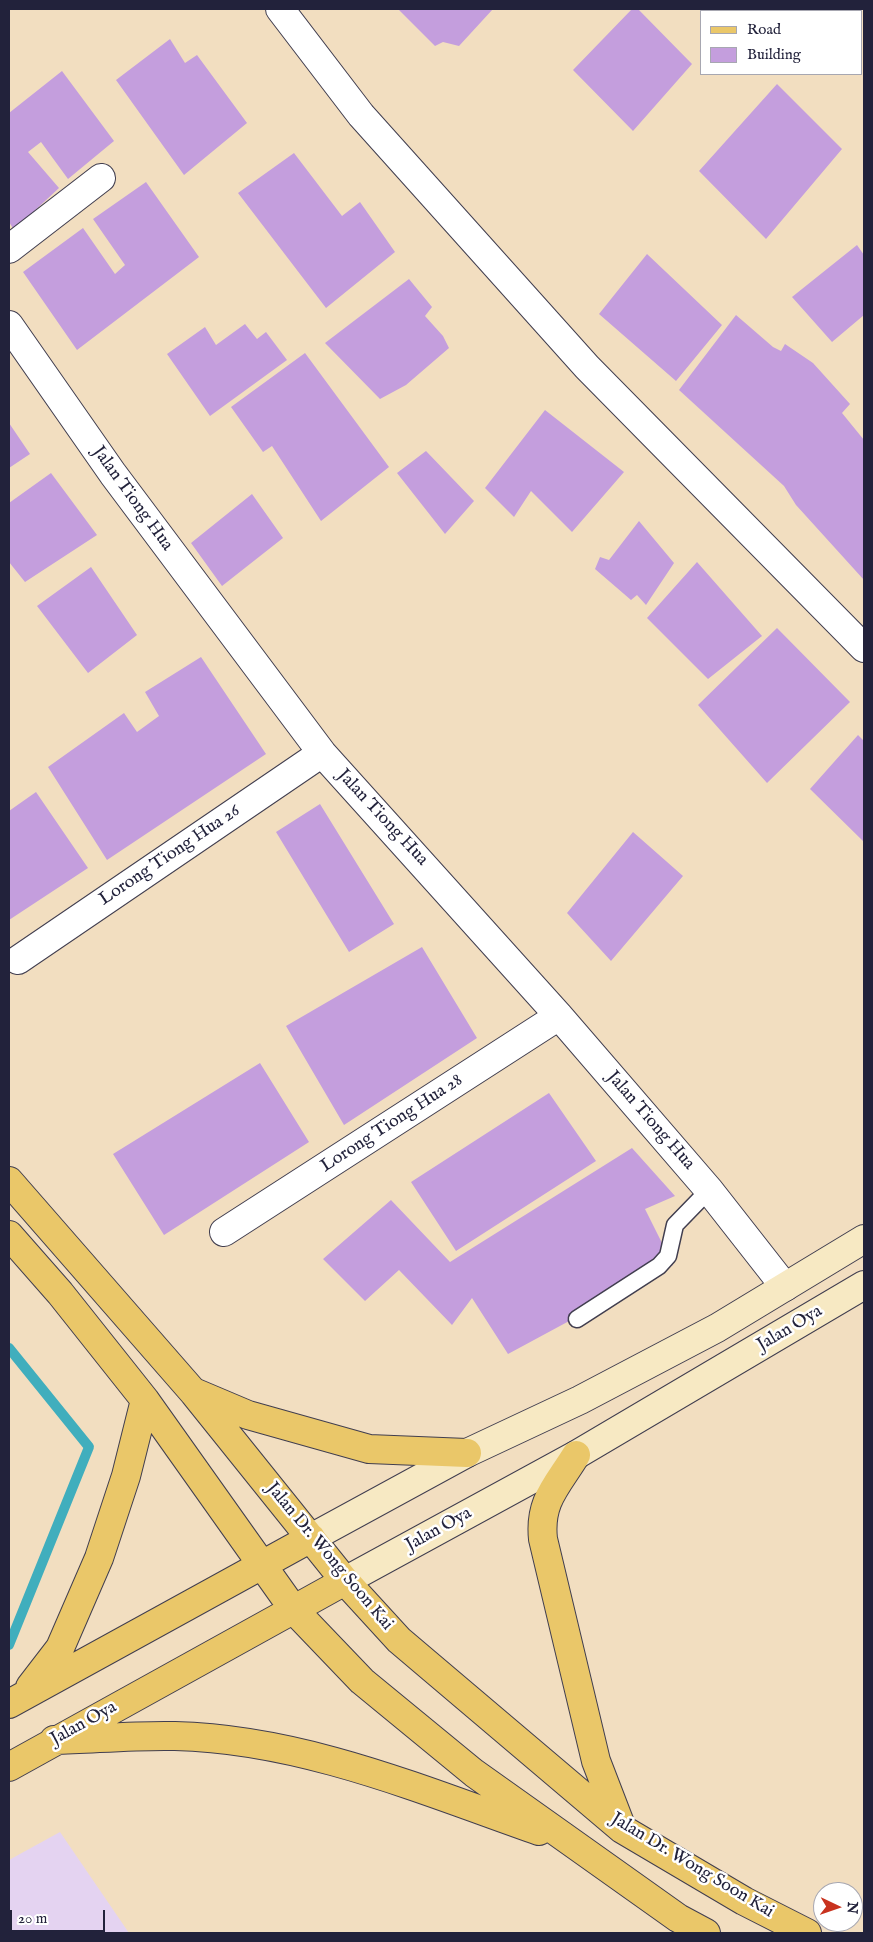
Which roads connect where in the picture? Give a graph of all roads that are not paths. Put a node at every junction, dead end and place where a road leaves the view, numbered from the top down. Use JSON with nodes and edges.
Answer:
{"nodes":[{"id":1,"x":280,"y":9,"type":"edge"},
{"id":2,"x":101,"y":178,"type":"dead end"},
{"id":3,"x":9,"y":249,"type":"edge"},
{"id":4,"x":9,"y":325,"type":"edge"},
{"id":5,"x":864,"y":648,"type":"edge"},
{"id":6,"x":322,"y":753,"type":"junction"},
{"id":7,"x":18,"y":960,"type":"dead end"},
{"id":8,"x":559,"y":1016,"type":"junction"},
{"id":9,"x":9,"y":1182,"type":"edge"},
{"id":10,"x":709,"y":1190,"type":"junction"},
{"id":11,"x":224,"y":1232,"type":"dead end"},
{"id":12,"x":9,"y":1235,"type":"edge"},
{"id":13,"x":864,"y":1239,"type":"edge"},
{"id":14,"x":864,"y":1285,"type":"edge"},
{"id":15,"x":785,"y":1287,"type":"junction"},
{"id":16,"x":577,"y":1319,"type":"dead end"},
{"id":17,"x":194,"y":1393,"type":"junction"},
{"id":18,"x":145,"y":1400,"type":"junction"},
{"id":19,"x":467,"y":1453,"type":"junction"},
{"id":20,"x":576,"y":1455,"type":"junction"},
{"id":21,"x":310,"y":1538,"type":"junction"},
{"id":22,"x":261,"y":1565,"type":"junction"},
{"id":23,"x":345,"y":1581,"type":"junction"},
{"id":24,"x":294,"y":1610,"type":"junction"},
{"id":25,"x":17,"y":1699,"type":"edge"},
{"id":26,"x":54,"y":1740,"type":"junction"},
{"id":27,"x":9,"y":1766,"type":"edge"},
{"id":28,"x":622,"y":1829,"type":"junction"},
{"id":29,"x":567,"y":1841,"type":"junction"},
{"id":30,"x":706,"y":1933,"type":"edge"},
{"id":31,"x":807,"y":1933,"type":"edge"}],
"edges":[{"from":1,"to":5,"type":"street"},
{"from":2,"to":3,"type":"street"},
{"from":4,"to":6,"type":"street","name":"Jalan Tiong Hua"},
{"from":6,"to":7,"type":"street","name":"Lorong Tiong Hua 26"},
{"from":6,"to":8,"type":"street","name":"Jalan Tiong Hua"},
{"from":8,"to":10,"type":"street","name":"Jalan Tiong Hua"},
{"from":8,"to":11,"type":"street","name":"Lorong Tiong Hua 28"},
{"from":9,"to":17,"type":"main road","name":"Jalan Dr. Wong Soon Kai"},
{"from":10,"to":15,"type":"street","name":"Jalan Tiong Hua"},
{"from":10,"to":16,"type":"lane"},
{"from":12,"to":18,"type":"main road"},
{"from":13,"to":15,"type":"main road"},
{"from":14,"to":20,"type":"main road","name":"Jalan Oya"},
{"from":15,"to":19,"type":"main road"},
{"from":17,"to":19,"type":"main road"},
{"from":17,"to":21,"type":"main road","name":"Jalan Dr. Wong Soon Kai"},
{"from":18,"to":22,"type":"main road"},
{"from":18,"to":25,"type":"main road"},
{"from":19,"to":21,"type":"main road"},
{"from":20,"to":23,"type":"main road","name":"Jalan Oya"},
{"from":20,"to":28,"type":"main road"},
{"from":21,"to":22,"type":"main road"},
{"from":21,"to":23,"type":"main road","name":"Jalan Dr. Wong Soon Kai"},
{"from":22,"to":24,"type":"main road"},
{"from":22,"to":25,"type":"main road"},
{"from":23,"to":24,"type":"main road","name":"Jalan Oya"},
{"from":23,"to":28,"type":"main road","name":"Jalan Dr. Wong Soon Kai"},
{"from":24,"to":26,"type":"main road","name":"Jalan Oya"},
{"from":24,"to":29,"type":"main road"},
{"from":26,"to":27,"type":"main road","name":"Jalan Oya"},
{"from":26,"to":29,"type":"main road"},
{"from":28,"to":31,"type":"main road","name":"Jalan Dr. Wong Soon Kai"},
{"from":29,"to":30,"type":"main road"}]}
